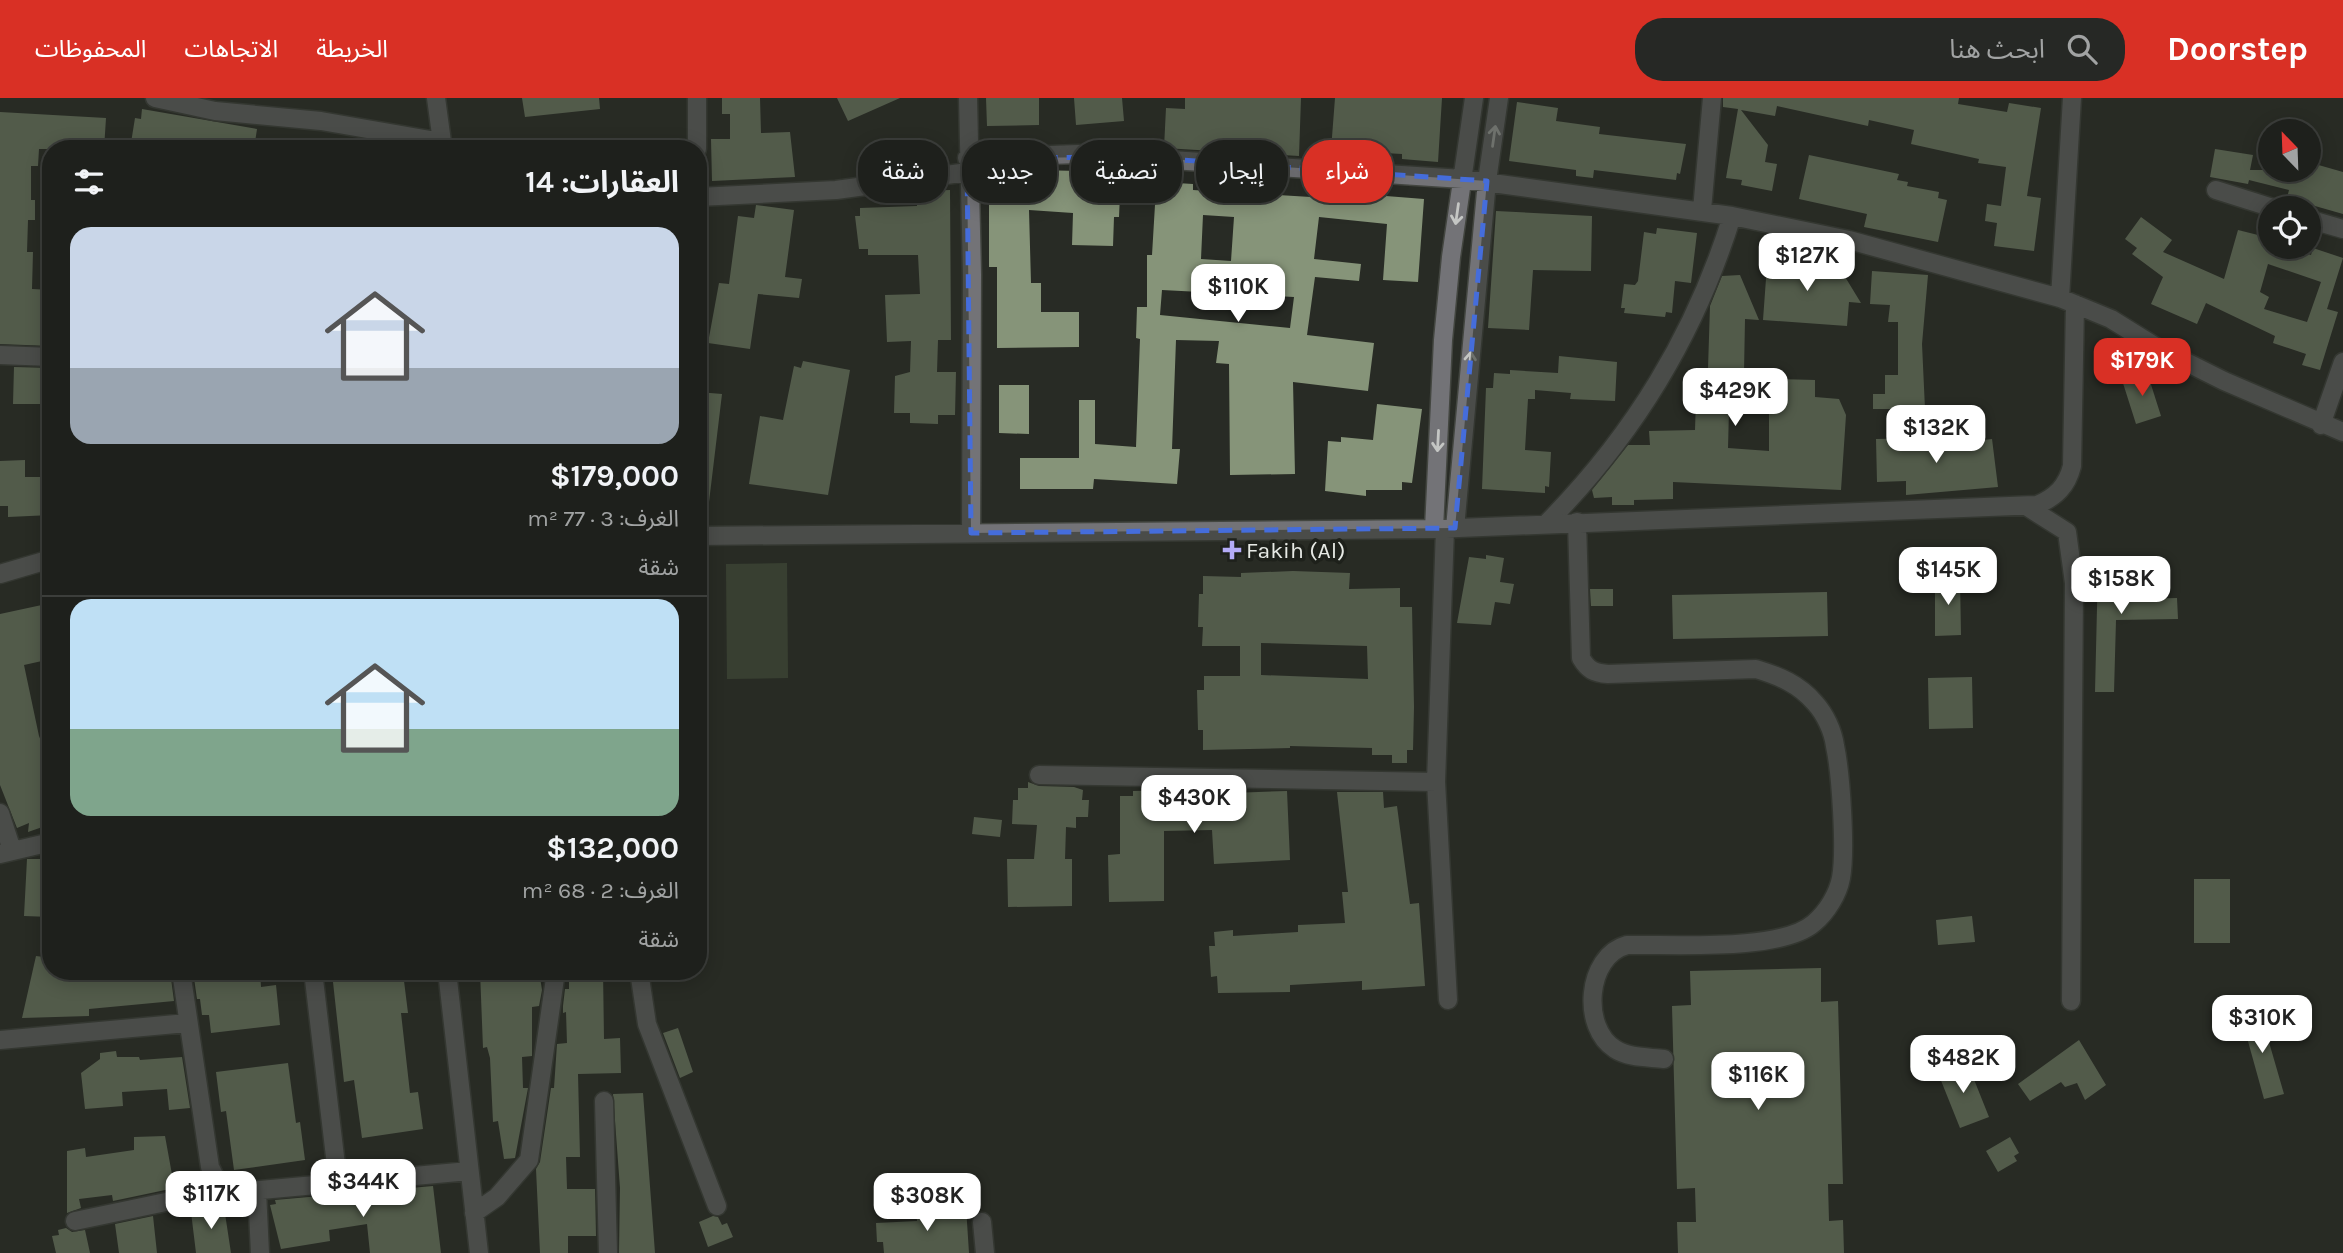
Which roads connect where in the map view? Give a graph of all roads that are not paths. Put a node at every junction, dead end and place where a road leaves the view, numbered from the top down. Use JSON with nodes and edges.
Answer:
{"nodes":[{"id":1,"x":156,"y":98,"type":"edge"},
{"id":2,"x":436,"y":98,"type":"edge"},
{"id":3,"x":697,"y":98,"type":"edge"},
{"id":4,"x":968,"y":98,"type":"edge"},
{"id":5,"x":1474,"y":98,"type":"edge"},
{"id":6,"x":1499,"y":98,"type":"edge"},
{"id":7,"x":1712,"y":98,"type":"edge"},
{"id":8,"x":2070,"y":98,"type":"edge"},
{"id":9,"x":413,"y":140,"type":"edge"},
{"id":10,"x":441,"y":140,"type":"edge"},
{"id":11,"x":697,"y":140,"type":"edge"},
{"id":12,"x":967,"y":140,"type":"edge"},
{"id":13,"x":1057,"y":156,"type":"edge"},
{"id":14,"x":962,"y":166,"type":"edge"},
{"id":15,"x":1462,"y":179,"type":"junction"},
{"id":16,"x":1488,"y":181,"type":"junction"},
{"id":17,"x":2216,"y":190,"type":"dead end"},
{"id":18,"x":707,"y":197,"type":"edge"},
{"id":19,"x":969,"y":203,"type":"edge"},
{"id":20,"x":2258,"y":203,"type":"edge"},
{"id":21,"x":1702,"y":210,"type":"junction"},
{"id":22,"x":1732,"y":216,"type":"junction"},
{"id":23,"x":2321,"y":223,"type":"edge"},
{"id":24,"x":2343,"y":229,"type":"edge"},
{"id":25,"x":2067,"y":301,"type":"junction"},
{"id":26,"x":0,"y":355,"type":"edge"},
{"id":27,"x":42,"y":357,"type":"edge"},
{"id":28,"x":2343,"y":362,"type":"edge"},
{"id":29,"x":2321,"y":425,"type":"junction"},
{"id":30,"x":2343,"y":432,"type":"edge"},
{"id":31,"x":2026,"y":506,"type":"junction"},
{"id":32,"x":1577,"y":522,"type":"junction"},
{"id":33,"x":1546,"y":524,"type":"junction"},
{"id":34,"x":1444,"y":528,"type":"junction"},
{"id":35,"x":971,"y":533,"type":"junction"},
{"id":36,"x":707,"y":536,"type":"edge"},
{"id":37,"x":42,"y":562,"type":"edge"},
{"id":38,"x":0,"y":574,"type":"edge"},
{"id":39,"x":1039,"y":775,"type":"dead end"},
{"id":40,"x":1436,"y":782,"type":"junction"},
{"id":41,"x":0,"y":813,"type":"edge"},
{"id":42,"x":42,"y":844,"type":"edge"},
{"id":43,"x":6,"y":852,"type":"edge"},
{"id":44,"x":182,"y":980,"type":"edge"},
{"id":45,"x":314,"y":980,"type":"edge"},
{"id":46,"x":448,"y":980,"type":"edge"},
{"id":47,"x":555,"y":980,"type":"edge"},
{"id":48,"x":640,"y":980,"type":"edge"},
{"id":49,"x":1448,"y":1000,"type":"dead end"},
{"id":50,"x":2071,"y":1001,"type":"dead end"},
{"id":51,"x":187,"y":1023,"type":"junction"},
{"id":52,"x":0,"y":1040,"type":"edge"},
{"id":53,"x":1664,"y":1059,"type":"dead end"},
{"id":54,"x":604,"y":1101,"type":"dead end"},
{"id":55,"x":469,"y":1171,"type":"junction"},
{"id":56,"x":338,"y":1182,"type":"junction"},
{"id":57,"x":228,"y":1189,"type":"junction"},
{"id":58,"x":257,"y":1191,"type":"junction"},
{"id":59,"x":717,"y":1206,"type":"dead end"},
{"id":60,"x":474,"y":1213,"type":"junction"},
{"id":61,"x":75,"y":1221,"type":"dead end"},
{"id":62,"x":982,"y":1222,"type":"dead end"},
{"id":63,"x":260,"y":1253,"type":"edge"},
{"id":64,"x":479,"y":1253,"type":"edge"},
{"id":65,"x":608,"y":1253,"type":"edge"},
{"id":66,"x":985,"y":1253,"type":"edge"}],
"edges":[{"from":1,"to":9,"type":"street"},
{"from":2,"to":10,"type":"street"},
{"from":3,"to":11,"type":"street"},
{"from":4,"to":12,"type":"street"},
{"from":5,"to":15,"type":"street"},
{"from":16,"to":6,"type":"street","one_way":true},
{"from":7,"to":21,"type":"street"},
{"from":8,"to":25,"type":"street"},
{"from":13,"to":15,"type":"street"},
{"from":14,"to":18,"type":"street"},
{"from":15,"to":16,"type":"street"},
{"from":15,"to":34,"type":"street","one_way":true},
{"from":16,"to":21,"type":"street"},
{"from":34,"to":16,"type":"street","one_way":true},
{"from":17,"to":20,"type":"street"},
{"from":19,"to":35,"type":"street"},
{"from":21,"to":22,"type":"street"},
{"from":22,"to":25,"type":"street"},
{"from":22,"to":33,"type":"street"},
{"from":23,"to":24,"type":"street"},
{"from":25,"to":29,"type":"street"},
{"from":25,"to":31,"type":"street"},
{"from":26,"to":27,"type":"street"},
{"from":28,"to":29,"type":"street"},
{"from":29,"to":30,"type":"street"},
{"from":31,"to":32,"type":"street"},
{"from":31,"to":50,"type":"street"},
{"from":32,"to":33,"type":"street"},
{"from":32,"to":53,"type":"street"},
{"from":33,"to":34,"type":"street"},
{"from":34,"to":35,"type":"street"},
{"from":34,"to":40,"type":"street"},
{"from":35,"to":36,"type":"street"},
{"from":37,"to":38,"type":"street"},
{"from":39,"to":40,"type":"street"},
{"from":40,"to":49,"type":"street"},
{"from":41,"to":43,"type":"street"},
{"from":42,"to":43,"type":"street"},
{"from":44,"to":51,"type":"street"},
{"from":45,"to":56,"type":"street"},
{"from":46,"to":55,"type":"street"},
{"from":47,"to":60,"type":"street"},
{"from":48,"to":59,"type":"street"},
{"from":51,"to":52,"type":"street"},
{"from":51,"to":57,"type":"street"},
{"from":54,"to":65,"type":"street"},
{"from":55,"to":56,"type":"street"},
{"from":55,"to":60,"type":"street"},
{"from":56,"to":58,"type":"street"},
{"from":57,"to":58,"type":"street"},
{"from":57,"to":61,"type":"street"},
{"from":58,"to":63,"type":"street"},
{"from":60,"to":64,"type":"street"},
{"from":62,"to":66,"type":"street"}]}
